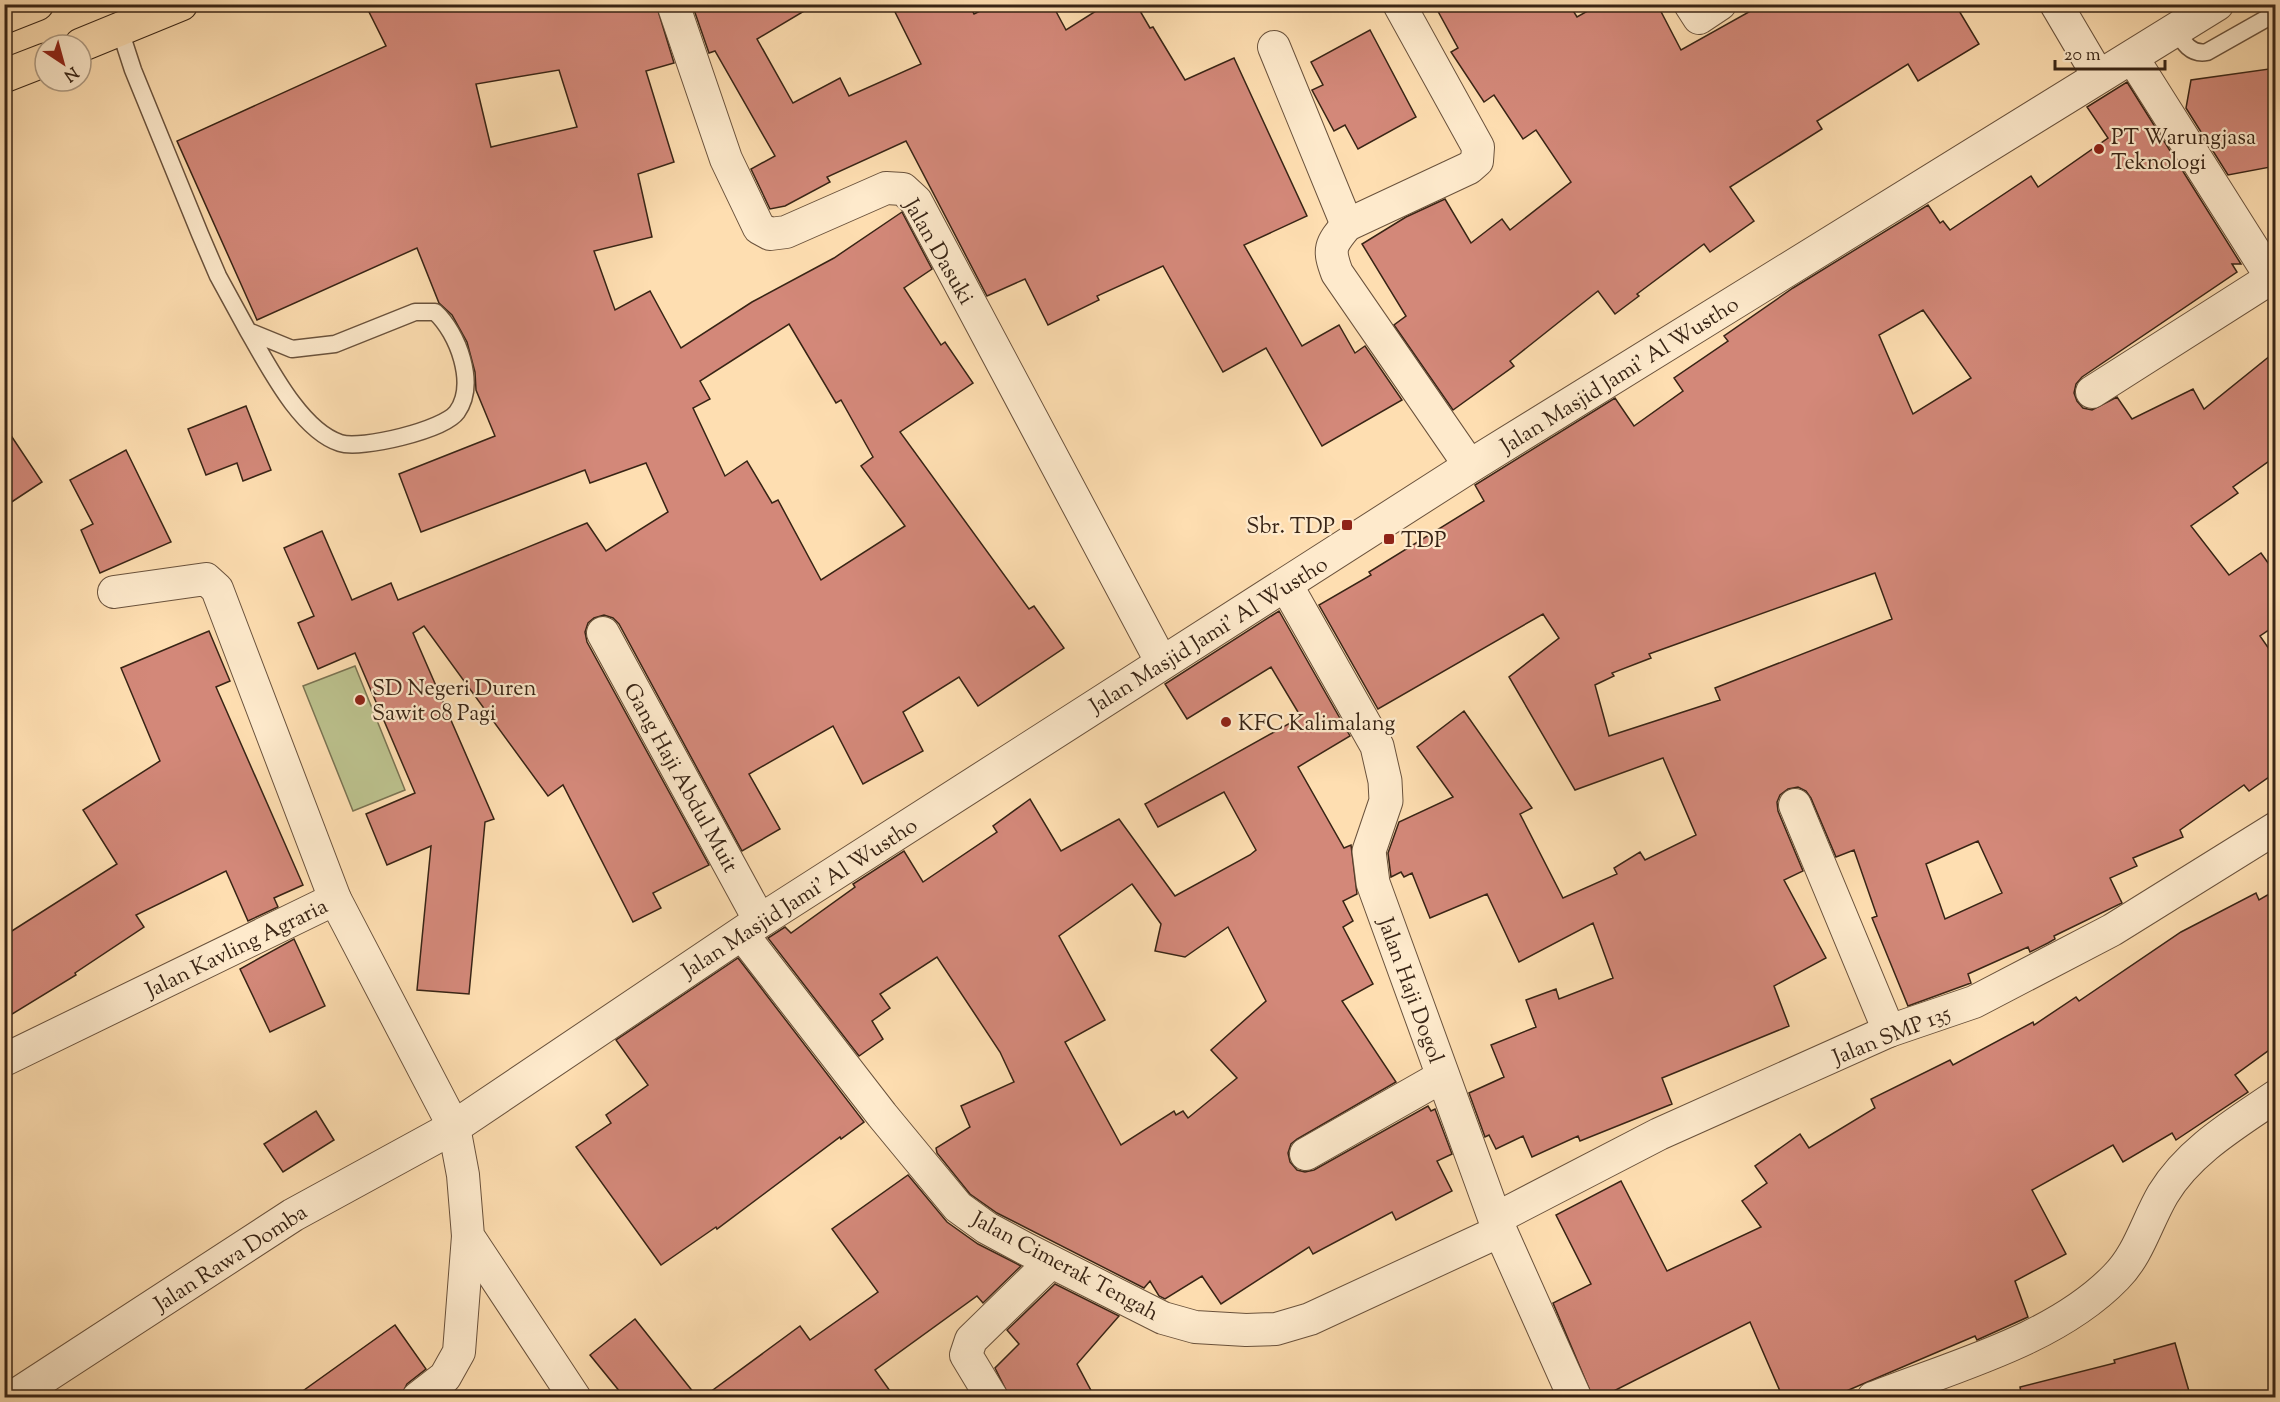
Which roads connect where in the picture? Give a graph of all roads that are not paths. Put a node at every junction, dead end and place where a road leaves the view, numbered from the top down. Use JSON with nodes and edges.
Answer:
{"nodes":[{"id":1,"x":37,"y":4,"type":"edge"},
{"id":2,"x":181,"y":4,"type":"edge"},
{"id":3,"x":673,"y":4,"type":"edge"},
{"id":4,"x":1399,"y":4,"type":"edge"},
{"id":5,"x":1690,"y":4,"type":"edge"},
{"id":6,"x":1720,"y":4,"type":"edge"},
{"id":7,"x":2056,"y":4,"type":"edge"},
{"id":8,"x":2217,"y":4,"type":"edge"},
{"id":9,"x":2276,"y":13,"type":"edge"},
{"id":10,"x":4,"y":17,"type":"edge"},
{"id":11,"x":2176,"y":29,"type":"junction"},
{"id":12,"x":120,"y":30,"type":"junction"},
{"id":13,"x":93,"y":40,"type":"edge"},
{"id":14,"x":1274,"y":47,"type":"dead end"},
{"id":15,"x":2132,"y":57,"type":"junction"},
{"id":16,"x":33,"y":65,"type":"edge"},
{"id":17,"x":4,"y":76,"type":"edge"},
{"id":18,"x":2099,"y":77,"type":"junction"},
{"id":19,"x":1347,"y":225,"type":"junction"},
{"id":20,"x":2273,"y":281,"type":"edge"},
{"id":21,"x":248,"y":331,"type":"junction"},
{"id":22,"x":2092,"y":392,"type":"dead end"},
{"id":23,"x":1470,"y":466,"type":"junction"},
{"id":24,"x":1286,"y":585,"type":"junction"},
{"id":25,"x":114,"y":592,"type":"dead end"},
{"id":26,"x":603,"y":633,"type":"dead end"},
{"id":27,"x":1162,"y":663,"type":"junction"},
{"id":28,"x":1795,"y":806,"type":"dead end"},
{"id":29,"x":2276,"y":828,"type":"edge"},
{"id":30,"x":335,"y":899,"type":"junction"},
{"id":31,"x":751,"y":928,"type":"junction"},
{"id":32,"x":1889,"y":1031,"type":"junction"},
{"id":33,"x":4,"y":1060,"type":"edge"},
{"id":34,"x":1443,"y":1076,"type":"junction"},
{"id":35,"x":2276,"y":1096,"type":"edge"},
{"id":36,"x":454,"y":1127,"type":"junction"},
{"id":37,"x":1306,"y":1154,"type":"dead end"},
{"id":38,"x":1497,"y":1225,"type":"junction"},
{"id":39,"x":468,"y":1236,"type":"junction"},
{"id":40,"x":1051,"y":1262,"type":"junction"},
{"id":41,"x":27,"y":1393,"type":"edge"},
{"id":42,"x":979,"y":1393,"type":"edge"},
{"id":43,"x":418,"y":1398,"type":"edge"},
{"id":44,"x":575,"y":1398,"type":"edge"},
{"id":45,"x":1575,"y":1398,"type":"edge"},
{"id":46,"x":1873,"y":1398,"type":"edge"}],
"edges":[{"from":1,"to":10,"type":"main road"},
{"from":2,"to":12,"type":"main road"},
{"from":3,"to":27,"type":"street","name":"Jalan Dasuki"},
{"from":4,"to":19,"type":"street"},
{"from":5,"to":6,"type":"street"},
{"from":7,"to":18,"type":"street"},
{"from":8,"to":11,"type":"street","name":"Jalan Masjid Jami' Al Wustho"},
{"from":9,"to":11,"type":"lane"},
{"from":11,"to":15,"type":"street","name":"Jalan Masjid Jami' Al Wustho"},
{"from":12,"to":13,"type":"main road"},
{"from":12,"to":21,"type":"lane"},
{"from":14,"to":19,"type":"street"},
{"from":15,"to":18,"type":"street","name":"Jalan Masjid Jami' Al Wustho"},
{"from":15,"to":20,"type":"street"},
{"from":16,"to":17,"type":"main road"},
{"from":18,"to":23,"type":"street","name":"Jalan Masjid Jami' Al Wustho"},
{"from":19,"to":23,"type":"street"},
{"from":20,"to":22,"type":"street"},
{"from":21,"to":21,"type":"lane"},
{"from":23,"to":24,"type":"street","name":"Jalan Masjid Jami' Al Wustho"},
{"from":24,"to":27,"type":"street","name":"Jalan Masjid Jami' Al Wustho"},
{"from":24,"to":34,"type":"street","name":"Jalan Haji Dogol"},
{"from":25,"to":30,"type":"street"},
{"from":26,"to":31,"type":"street","name":"Gang Haji Abdul Muit"},
{"from":27,"to":31,"type":"street","name":"Jalan Masjid Jami' Al Wustho"},
{"from":28,"to":32,"type":"street"},
{"from":29,"to":32,"type":"street","name":"Jalan SMP 135"},
{"from":30,"to":33,"type":"street","name":"Jalan Kavling Agraria"},
{"from":30,"to":36,"type":"street","name":"Jalan Kavling Agraria"},
{"from":31,"to":36,"type":"street","name":"Jalan Masjid Jami' Al Wustho"},
{"from":31,"to":40,"type":"street","name":"Jalan Cimerak Tengah"},
{"from":32,"to":38,"type":"street","name":"Jalan SMP 135"},
{"from":34,"to":37,"type":"street"},
{"from":34,"to":38,"type":"street","name":"Jalan Haji Dogol"},
{"from":35,"to":46,"type":"street"},
{"from":36,"to":39,"type":"street","name":"Jalan Kavling Agraria"},
{"from":36,"to":41,"type":"street","name":"Jalan Rawa Domba"},
{"from":38,"to":40,"type":"street","name":"Jalan Cimerak Tengah"},
{"from":38,"to":45,"type":"street","name":"Jalan Haji Dogol"},
{"from":39,"to":43,"type":"street","name":"Jalan Kavling Agraria"},
{"from":39,"to":44,"type":"street"},
{"from":40,"to":42,"type":"street"}]}
